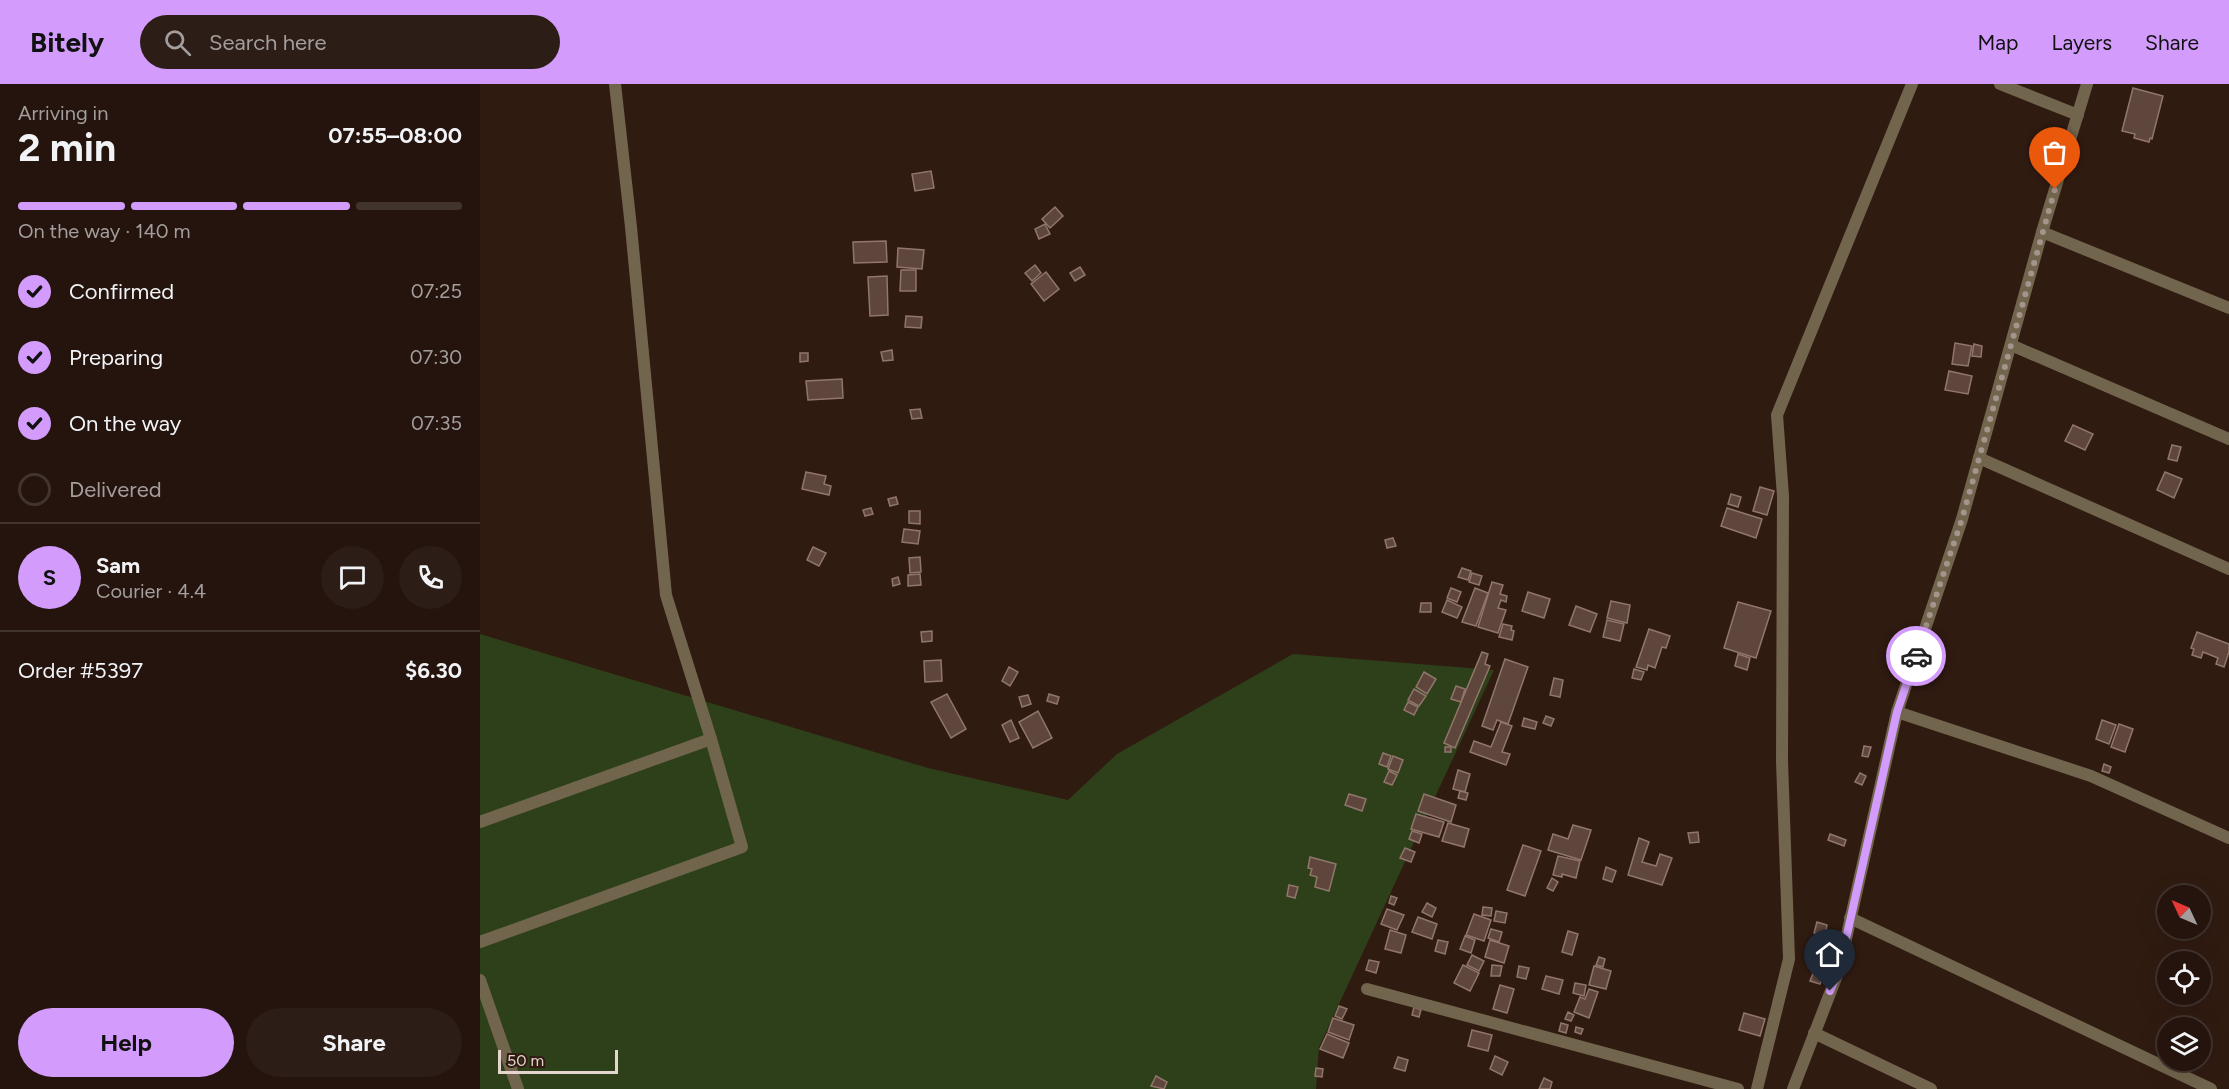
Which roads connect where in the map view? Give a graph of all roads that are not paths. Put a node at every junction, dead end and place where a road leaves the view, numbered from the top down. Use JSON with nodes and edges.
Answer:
{"nodes":[{"id":1,"x":615,"y":84,"type":"edge"},
{"id":2,"x":1912,"y":84,"type":"edge"},
{"id":3,"x":2000,"y":84,"type":"edge"},
{"id":4,"x":2087,"y":84,"type":"edge"},
{"id":5,"x":2078,"y":115,"type":"junction"},
{"id":6,"x":2042,"y":232,"type":"junction"},
{"id":7,"x":2229,"y":308,"type":"edge"},
{"id":8,"x":2011,"y":345,"type":"junction"},
{"id":9,"x":2229,"y":439,"type":"edge"},
{"id":10,"x":1979,"y":458,"type":"junction"},
{"id":11,"x":2229,"y":569,"type":"edge"},
{"id":12,"x":1897,"y":712,"type":"junction"},
{"id":13,"x":711,"y":739,"type":"junction"},
{"id":14,"x":480,"y":822,"type":"edge"},
{"id":15,"x":2229,"y":838,"type":"edge"},
{"id":16,"x":1850,"y":918,"type":"junction"},
{"id":17,"x":480,"y":942,"type":"edge"},
{"id":18,"x":480,"y":980,"type":"edge"},
{"id":19,"x":1367,"y":989,"type":"dead end"},
{"id":20,"x":1814,"y":1034,"type":"junction"},
{"id":21,"x":518,"y":1089,"type":"edge"},
{"id":22,"x":1738,"y":1089,"type":"edge"},
{"id":23,"x":1757,"y":1089,"type":"edge"},
{"id":24,"x":1793,"y":1089,"type":"edge"},
{"id":25,"x":1931,"y":1089,"type":"edge"},
{"id":26,"x":2211,"y":1089,"type":"edge"}],
"edges":[{"from":1,"to":13,"type":"street"},
{"from":2,"to":23,"type":"street"},
{"from":3,"to":5,"type":"street"},
{"from":4,"to":5,"type":"street"},
{"from":5,"to":6,"type":"street"},
{"from":6,"to":7,"type":"street"},
{"from":6,"to":8,"type":"street"},
{"from":8,"to":9,"type":"street"},
{"from":8,"to":10,"type":"street"},
{"from":10,"to":11,"type":"street"},
{"from":10,"to":12,"type":"street"},
{"from":12,"to":15,"type":"street"},
{"from":12,"to":16,"type":"street"},
{"from":13,"to":14,"type":"street"},
{"from":13,"to":17,"type":"street"},
{"from":16,"to":20,"type":"street"},
{"from":16,"to":26,"type":"street"},
{"from":18,"to":21,"type":"street"},
{"from":19,"to":22,"type":"street"},
{"from":20,"to":24,"type":"street"},
{"from":20,"to":25,"type":"street"}]}
